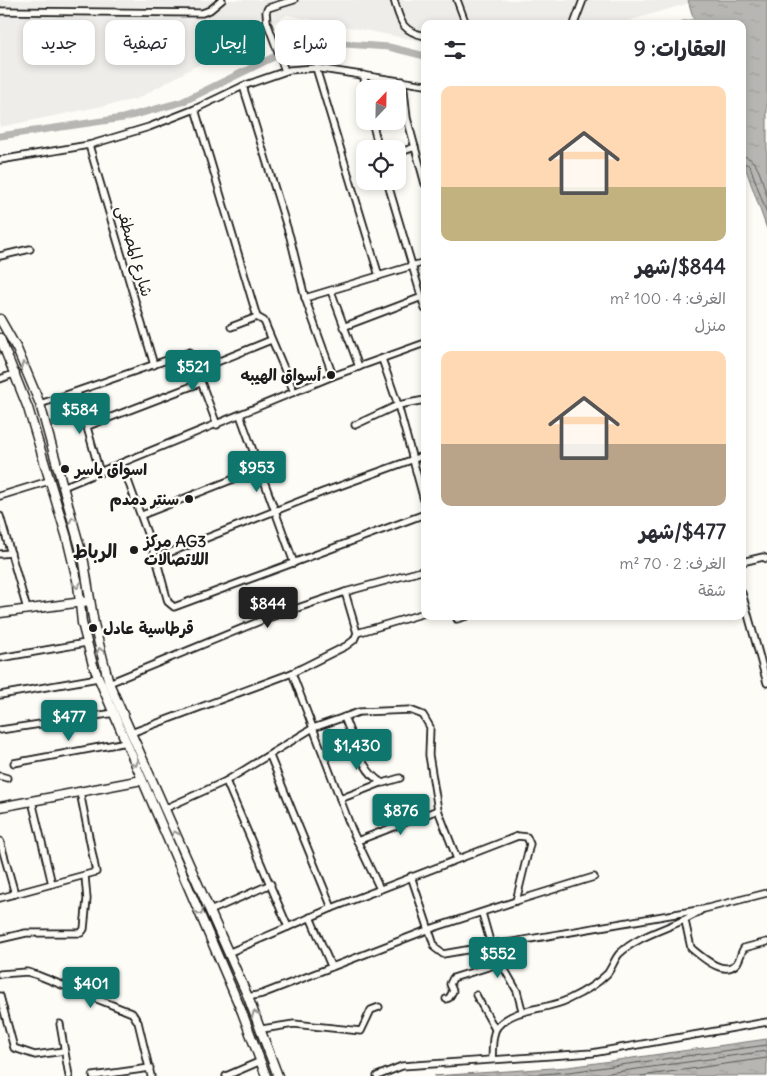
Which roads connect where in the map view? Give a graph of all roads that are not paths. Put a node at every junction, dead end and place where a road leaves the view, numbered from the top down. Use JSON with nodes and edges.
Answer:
{"nodes":[{"id":1,"x":222,"y":0,"type":"edge"},
{"id":2,"x":294,"y":0,"type":"edge"},
{"id":3,"x":394,"y":0,"type":"edge"},
{"id":4,"x":457,"y":0,"type":"edge"},
{"id":5,"x":583,"y":0,"type":"edge"},
{"id":6,"x":0,"y":10,"type":"edge"},
{"id":7,"x":464,"y":20,"type":"edge"},
{"id":8,"x":576,"y":20,"type":"edge"},
{"id":9,"x":421,"y":35,"type":"edge"},
{"id":10,"x":316,"y":68,"type":"junction"},
{"id":11,"x":284,"y":69,"type":"junction"},
{"id":12,"x":364,"y":75,"type":"junction"},
{"id":13,"x":364,"y":80,"type":"edge"},
{"id":14,"x":396,"y":80,"type":"edge"},
{"id":15,"x":406,"y":82,"type":"edge"},
{"id":16,"x":421,"y":84,"type":"edge"},
{"id":17,"x":243,"y":86,"type":"junction"},
{"id":18,"x":195,"y":109,"type":"junction"},
{"id":19,"x":406,"y":109,"type":"edge"},
{"id":20,"x":89,"y":145,"type":"junction"},
{"id":21,"x":415,"y":147,"type":"junction"},
{"id":22,"x":406,"y":150,"type":"edge"},
{"id":23,"x":0,"y":160,"type":"edge"},
{"id":24,"x":421,"y":169,"type":"edge"},
{"id":25,"x":390,"y":190,"type":"edge"},
{"id":26,"x":30,"y":249,"type":"dead end"},
{"id":27,"x":0,"y":256,"type":"edge"},
{"id":28,"x":421,"y":263,"type":"edge"},
{"id":29,"x":412,"y":264,"type":"junction"},
{"id":30,"x":379,"y":276,"type":"junction"},
{"id":31,"x":331,"y":291,"type":"junction"},
{"id":32,"x":421,"y":294,"type":"edge"},
{"id":33,"x":421,"y":297,"type":"edge"},
{"id":34,"x":305,"y":298,"type":"junction"},
{"id":35,"x":257,"y":317,"type":"junction"},
{"id":36,"x":0,"y":319,"type":"edge"},
{"id":37,"x":344,"y":326,"type":"junction"},
{"id":38,"x":230,"y":327,"type":"dead end"},
{"id":39,"x":0,"y":338,"type":"edge"},
{"id":40,"x":272,"y":340,"type":"junction"},
{"id":41,"x":421,"y":344,"type":"edge"},
{"id":42,"x":382,"y":359,"type":"junction"},
{"id":43,"x":154,"y":365,"type":"junction"},
{"id":44,"x":359,"y":367,"type":"junction"},
{"id":45,"x":195,"y":371,"type":"junction"},
{"id":46,"x":16,"y":374,"type":"junction"},
{"id":47,"x":333,"y":376,"type":"junction"},
{"id":48,"x":0,"y":379,"type":"edge"},
{"id":49,"x":200,"y":383,"type":"junction"},
{"id":50,"x":77,"y":392,"type":"junction"},
{"id":51,"x":294,"y":392,"type":"junction"},
{"id":52,"x":421,"y":401,"type":"edge"},
{"id":53,"x":40,"y":404,"type":"junction"},
{"id":54,"x":398,"y":405,"type":"junction"},
{"id":55,"x":240,"y":415,"type":"junction"},
{"id":56,"x":217,"y":425,"type":"junction"},
{"id":57,"x":355,"y":425,"type":"dead end"},
{"id":58,"x":88,"y":426,"type":"junction"},
{"id":59,"x":421,"y":456,"type":"edge"},
{"id":60,"x":412,"y":458,"type":"junction"},
{"id":61,"x":122,"y":464,"type":"junction"},
{"id":62,"x":258,"y":469,"type":"junction"},
{"id":63,"x":100,"y":474,"type":"junction"},
{"id":64,"x":49,"y":481,"type":"junction"},
{"id":65,"x":64,"y":487,"type":"junction"},
{"id":66,"x":52,"y":490,"type":"junction"},
{"id":67,"x":421,"y":490,"type":"edge"},
{"id":68,"x":0,"y":496,"type":"edge"},
{"id":69,"x":275,"y":511,"type":"junction"},
{"id":70,"x":142,"y":515,"type":"junction"},
{"id":71,"x":421,"y":515,"type":"edge"},
{"id":72,"x":0,"y":516,"type":"edge"},
{"id":73,"x":10,"y":553,"type":"junction"},
{"id":74,"x":0,"y":554,"type":"edge"},
{"id":75,"x":156,"y":558,"type":"junction"},
{"id":76,"x":767,"y":559,"type":"edge"},
{"id":77,"x":746,"y":561,"type":"edge"},
{"id":78,"x":294,"y":563,"type":"junction"},
{"id":79,"x":421,"y":571,"type":"edge"},
{"id":80,"x":345,"y":592,"type":"junction"},
{"id":81,"x":90,"y":601,"type":"junction"},
{"id":82,"x":79,"y":603,"type":"junction"},
{"id":83,"x":746,"y":607,"type":"edge"},
{"id":84,"x":27,"y":609,"type":"junction"},
{"id":85,"x":0,"y":613,"type":"edge"},
{"id":86,"x":421,"y":614,"type":"edge"},
{"id":87,"x":357,"y":633,"type":"junction"},
{"id":88,"x":86,"y":643,"type":"junction"},
{"id":89,"x":0,"y":658,"type":"edge"},
{"id":90,"x":292,"y":673,"type":"junction"},
{"id":91,"x":98,"y":678,"type":"junction"},
{"id":92,"x":109,"y":683,"type":"junction"},
{"id":93,"x":767,"y":683,"type":"edge"},
{"id":94,"x":0,"y":695,"type":"edge"},
{"id":95,"x":115,"y":713,"type":"junction"},
{"id":96,"x":344,"y":717,"type":"junction"},
{"id":97,"x":313,"y":728,"type":"junction"},
{"id":98,"x":0,"y":730,"type":"edge"},
{"id":99,"x":131,"y":733,"type":"junction"},
{"id":100,"x":127,"y":742,"type":"junction"},
{"id":101,"x":270,"y":756,"type":"junction"},
{"id":102,"x":14,"y":763,"type":"dead end"},
{"id":103,"x":0,"y":776,"type":"edge"},
{"id":104,"x":7,"y":778,"type":"dead end"},
{"id":105,"x":400,"y":778,"type":"dead end"},
{"id":106,"x":142,"y":780,"type":"junction"},
{"id":107,"x":226,"y":781,"type":"junction"},
{"id":108,"x":381,"y":783,"type":"junction"},
{"id":109,"x":80,"y":792,"type":"junction"},
{"id":110,"x":32,"y":800,"type":"junction"},
{"id":111,"x":340,"y":800,"type":"junction"},
{"id":112,"x":0,"y":807,"type":"edge"},
{"id":113,"x":164,"y":809,"type":"junction"},
{"id":114,"x":438,"y":810,"type":"junction"},
{"id":115,"x":0,"y":841,"type":"edge"},
{"id":116,"x":357,"y":841,"type":"junction"},
{"id":117,"x":457,"y":859,"type":"junction"},
{"id":118,"x":188,"y":862,"type":"junction"},
{"id":119,"x":179,"y":866,"type":"junction"},
{"id":120,"x":85,"y":876,"type":"junction"},
{"id":121,"x":411,"y":876,"type":"junction"},
{"id":122,"x":594,"y":877,"type":"dead end"},
{"id":123,"x":52,"y":884,"type":"junction"},
{"id":124,"x":272,"y":884,"type":"junction"},
{"id":125,"x":380,"y":888,"type":"junction"},
{"id":126,"x":767,"y":892,"type":"edge"},
{"id":127,"x":15,"y":894,"type":"junction"},
{"id":128,"x":0,"y":898,"type":"edge"},
{"id":129,"x":516,"y":901,"type":"junction"},
{"id":130,"x":332,"y":908,"type":"junction"},
{"id":131,"x":704,"y":909,"type":"junction"},
{"id":132,"x":210,"y":912,"type":"junction"},
{"id":133,"x":482,"y":913,"type":"junction"},
{"id":134,"x":310,"y":917,"type":"junction"},
{"id":135,"x":685,"y":921,"type":"junction"},
{"id":136,"x":288,"y":927,"type":"junction"},
{"id":137,"x":430,"y":929,"type":"junction"},
{"id":138,"x":0,"y":939,"type":"edge"},
{"id":139,"x":767,"y":942,"type":"edge"},
{"id":140,"x":498,"y":943,"type":"junction"},
{"id":141,"x":491,"y":945,"type":"junction"},
{"id":142,"x":228,"y":953,"type":"junction"},
{"id":143,"x":501,"y":962,"type":"junction"},
{"id":144,"x":331,"y":966,"type":"junction"},
{"id":145,"x":0,"y":974,"type":"edge"},
{"id":146,"x":476,"y":995,"type":"dead end"},
{"id":147,"x":248,"y":997,"type":"junction"},
{"id":148,"x":1,"y":999,"type":"edge"},
{"id":149,"x":446,"y":999,"type":"dead end"},
{"id":150,"x":379,"y":1007,"type":"dead end"},
{"id":151,"x":522,"y":1010,"type":"junction"},
{"id":152,"x":767,"y":1022,"type":"edge"},
{"id":153,"x":60,"y":1024,"type":"dead end"},
{"id":154,"x":496,"y":1029,"type":"junction"},
{"id":155,"x":262,"y":1030,"type":"junction"},
{"id":156,"x":64,"y":1051,"type":"junction"},
{"id":157,"x":492,"y":1059,"type":"junction"},
{"id":158,"x":261,"y":1061,"type":"junction"},
{"id":159,"x":150,"y":1068,"type":"junction"},
{"id":160,"x":69,"y":1076,"type":"edge"},
{"id":161,"x":93,"y":1076,"type":"edge"},
{"id":162,"x":151,"y":1076,"type":"edge"},
{"id":163,"x":226,"y":1076,"type":"edge"},
{"id":164,"x":266,"y":1076,"type":"edge"},
{"id":165,"x":278,"y":1076,"type":"edge"},
{"id":166,"x":377,"y":1076,"type":"edge"}],
"edges":[{"from":1,"to":6,"type":"street"},
{"from":2,"to":11,"type":"street"},
{"from":3,"to":9,"type":"street"},
{"from":4,"to":7,"type":"street"},
{"from":5,"to":8,"type":"street"},
{"from":10,"to":11,"type":"street"},
{"from":10,"to":12,"type":"street"},
{"from":10,"to":30,"type":"street"},
{"from":11,"to":17,"type":"street"},
{"from":12,"to":13,"type":"street"},
{"from":12,"to":14,"type":"street"},
{"from":15,"to":16,"type":"street"},
{"from":17,"to":18,"type":"street"},
{"from":17,"to":34,"type":"street"},
{"from":18,"to":20,"type":"street"},
{"from":18,"to":35,"type":"street"},
{"from":19,"to":21,"type":"street"},
{"from":20,"to":23,"type":"street"},
{"from":20,"to":43,"type":"street","name":"شارع المصطفى"},
{"from":21,"to":22,"type":"street"},
{"from":21,"to":24,"type":"street"},
{"from":25,"to":29,"type":"street"},
{"from":26,"to":27,"type":"street"},
{"from":28,"to":29,"type":"street"},
{"from":29,"to":30,"type":"street"},
{"from":29,"to":32,"type":"street"},
{"from":30,"to":31,"type":"street"},
{"from":31,"to":34,"type":"street"},
{"from":31,"to":37,"type":"street"},
{"from":33,"to":37,"type":"street"},
{"from":34,"to":47,"type":"street"},
{"from":35,"to":38,"type":"street"},
{"from":35,"to":40,"type":"street"},
{"from":53,"to":36,"type":"main road","one_way":true},
{"from":37,"to":44,"type":"street"},
{"from":39,"to":46,"type":"main road"},
{"from":40,"to":45,"type":"street"},
{"from":40,"to":51,"type":"street"},
{"from":41,"to":42,"type":"street"},
{"from":42,"to":44,"type":"street"},
{"from":42,"to":54,"type":"street"},
{"from":43,"to":45,"type":"street"},
{"from":43,"to":50,"type":"street"},
{"from":44,"to":47,"type":"street"},
{"from":45,"to":49,"type":"street"},
{"from":46,"to":48,"type":"street"},
{"from":46,"to":64,"type":"main road"},
{"from":47,"to":51,"type":"street"},
{"from":49,"to":56,"type":"street"},
{"from":49,"to":58,"type":"street"},
{"from":50,"to":53,"type":"street"},
{"from":50,"to":58,"type":"street"},
{"from":51,"to":55,"type":"street"},
{"from":52,"to":54,"type":"street"},
{"from":53,"to":65,"type":"main road"},
{"from":54,"to":57,"type":"street"},
{"from":54,"to":60,"type":"street"},
{"from":55,"to":56,"type":"street"},
{"from":55,"to":62,"type":"street"},
{"from":56,"to":61,"type":"street"},
{"from":58,"to":63,"type":"street"},
{"from":59,"to":60,"type":"street"},
{"from":60,"to":67,"type":"street"},
{"from":60,"to":69,"type":"street"},
{"from":61,"to":63,"type":"street"},
{"from":61,"to":70,"type":"street"},
{"from":62,"to":69,"type":"street"},
{"from":62,"to":70,"type":"street"},
{"from":63,"to":65,"type":"street"},
{"from":64,"to":66,"type":"main road"},
{"from":64,"to":68,"type":"street"},
{"from":65,"to":66,"type":"main road"},
{"from":81,"to":65,"type":"main road","one_way":true},
{"from":66,"to":82,"type":"main road","one_way":true},
{"from":69,"to":75,"type":"street"},
{"from":69,"to":78,"type":"street"},
{"from":70,"to":75,"type":"street"},
{"from":71,"to":78,"type":"street"},
{"from":72,"to":73,"type":"street"},
{"from":73,"to":74,"type":"street"},
{"from":73,"to":84,"type":"street"},
{"from":75,"to":78,"type":"street"},
{"from":76,"to":77,"type":"street"},
{"from":79,"to":80,"type":"street"},
{"from":80,"to":87,"type":"street"},
{"from":80,"to":92,"type":"street"},
{"from":81,"to":82,"type":"main road"},
{"from":92,"to":81,"type":"main road","one_way":true},
{"from":82,"to":84,"type":"main road"},
{"from":82,"to":88,"type":"main road"},
{"from":83,"to":93,"type":"street"},
{"from":84,"to":85,"type":"main road"},
{"from":86,"to":87,"type":"street"},
{"from":87,"to":90,"type":"street"},
{"from":88,"to":89,"type":"street"},
{"from":88,"to":91,"type":"main road"},
{"from":90,"to":97,"type":"street"},
{"from":90,"to":99,"type":"street"},
{"from":91,"to":94,"type":"street"},
{"from":91,"to":95,"type":"main road"},
{"from":92,"to":99,"type":"main road"},
{"from":95,"to":98,"type":"street"},
{"from":95,"to":100,"type":"main road"},
{"from":96,"to":97,"type":"street"},
{"from":96,"to":108,"type":"street"},
{"from":96,"to":114,"type":"street"},
{"from":97,"to":101,"type":"street"},
{"from":97,"to":111,"type":"street"},
{"from":99,"to":113,"type":"main road"},
{"from":100,"to":102,"type":"street"},
{"from":100,"to":106,"type":"main road","one_way":true},
{"from":101,"to":107,"type":"street"},
{"from":101,"to":130,"type":"street"},
{"from":103,"to":104,"type":"street"},
{"from":105,"to":108,"type":"street"},
{"from":106,"to":109,"type":"main road"},
{"from":106,"to":119,"type":"main road"},
{"from":107,"to":113,"type":"street"},
{"from":107,"to":124,"type":"street"},
{"from":108,"to":111,"type":"street"},
{"from":109,"to":110,"type":"main road"},
{"from":109,"to":120,"type":"street"},
{"from":110,"to":112,"type":"main road"},
{"from":110,"to":123,"type":"street"},
{"from":111,"to":116,"type":"street"},
{"from":118,"to":113,"type":"main road","one_way":true},
{"from":114,"to":116,"type":"street"},
{"from":114,"to":117,"type":"street"},
{"from":115,"to":127,"type":"street"},
{"from":116,"to":125,"type":"street"},
{"from":117,"to":121,"type":"street"},
{"from":117,"to":129,"type":"street"},
{"from":118,"to":119,"type":"main road"},
{"from":118,"to":132,"type":"main road"},
{"from":119,"to":158,"type":"main road","one_way":true},
{"from":120,"to":123,"type":"street"},
{"from":120,"to":138,"type":"street"},
{"from":121,"to":125,"type":"street"},
{"from":121,"to":137,"type":"street"},
{"from":122,"to":129,"type":"street"},
{"from":123,"to":127,"type":"street"},
{"from":124,"to":132,"type":"street"},
{"from":124,"to":136,"type":"street"},
{"from":125,"to":130,"type":"street"},
{"from":126,"to":131,"type":"street"},
{"from":127,"to":128,"type":"street"},
{"from":129,"to":133,"type":"street"},
{"from":130,"to":134,"type":"street"},
{"from":131,"to":135,"type":"street"},
{"from":131,"to":140,"type":"street"},
{"from":132,"to":142,"type":"main road"},
{"from":133,"to":137,"type":"street"},
{"from":133,"to":141,"type":"street"},
{"from":134,"to":136,"type":"street"},
{"from":134,"to":144,"type":"street"},
{"from":135,"to":139,"type":"street"},
{"from":135,"to":151,"type":"street"},
{"from":136,"to":142,"type":"street"},
{"from":137,"to":141,"type":"street"},
{"from":137,"to":144,"type":"street"},
{"from":140,"to":141,"type":"street"},
{"from":140,"to":143,"type":"street"},
{"from":142,"to":147,"type":"main road"},
{"from":143,"to":149,"type":"street"},
{"from":143,"to":151,"type":"street"},
{"from":144,"to":147,"type":"street"},
{"from":145,"to":159,"type":"street"},
{"from":146,"to":154,"type":"street"},
{"from":155,"to":147,"type":"main road","one_way":true},
{"from":148,"to":156,"type":"street"},
{"from":150,"to":155,"type":"street"},
{"from":151,"to":154,"type":"street"},
{"from":152,"to":157,"type":"street"},
{"from":153,"to":156,"type":"street"},
{"from":154,"to":157,"type":"street"},
{"from":155,"to":165,"type":"main road"},
{"from":156,"to":160,"type":"street"},
{"from":157,"to":166,"type":"street"},
{"from":158,"to":163,"type":"street"},
{"from":158,"to":164,"type":"main road"},
{"from":159,"to":161,"type":"street"},
{"from":159,"to":162,"type":"street"}]}
